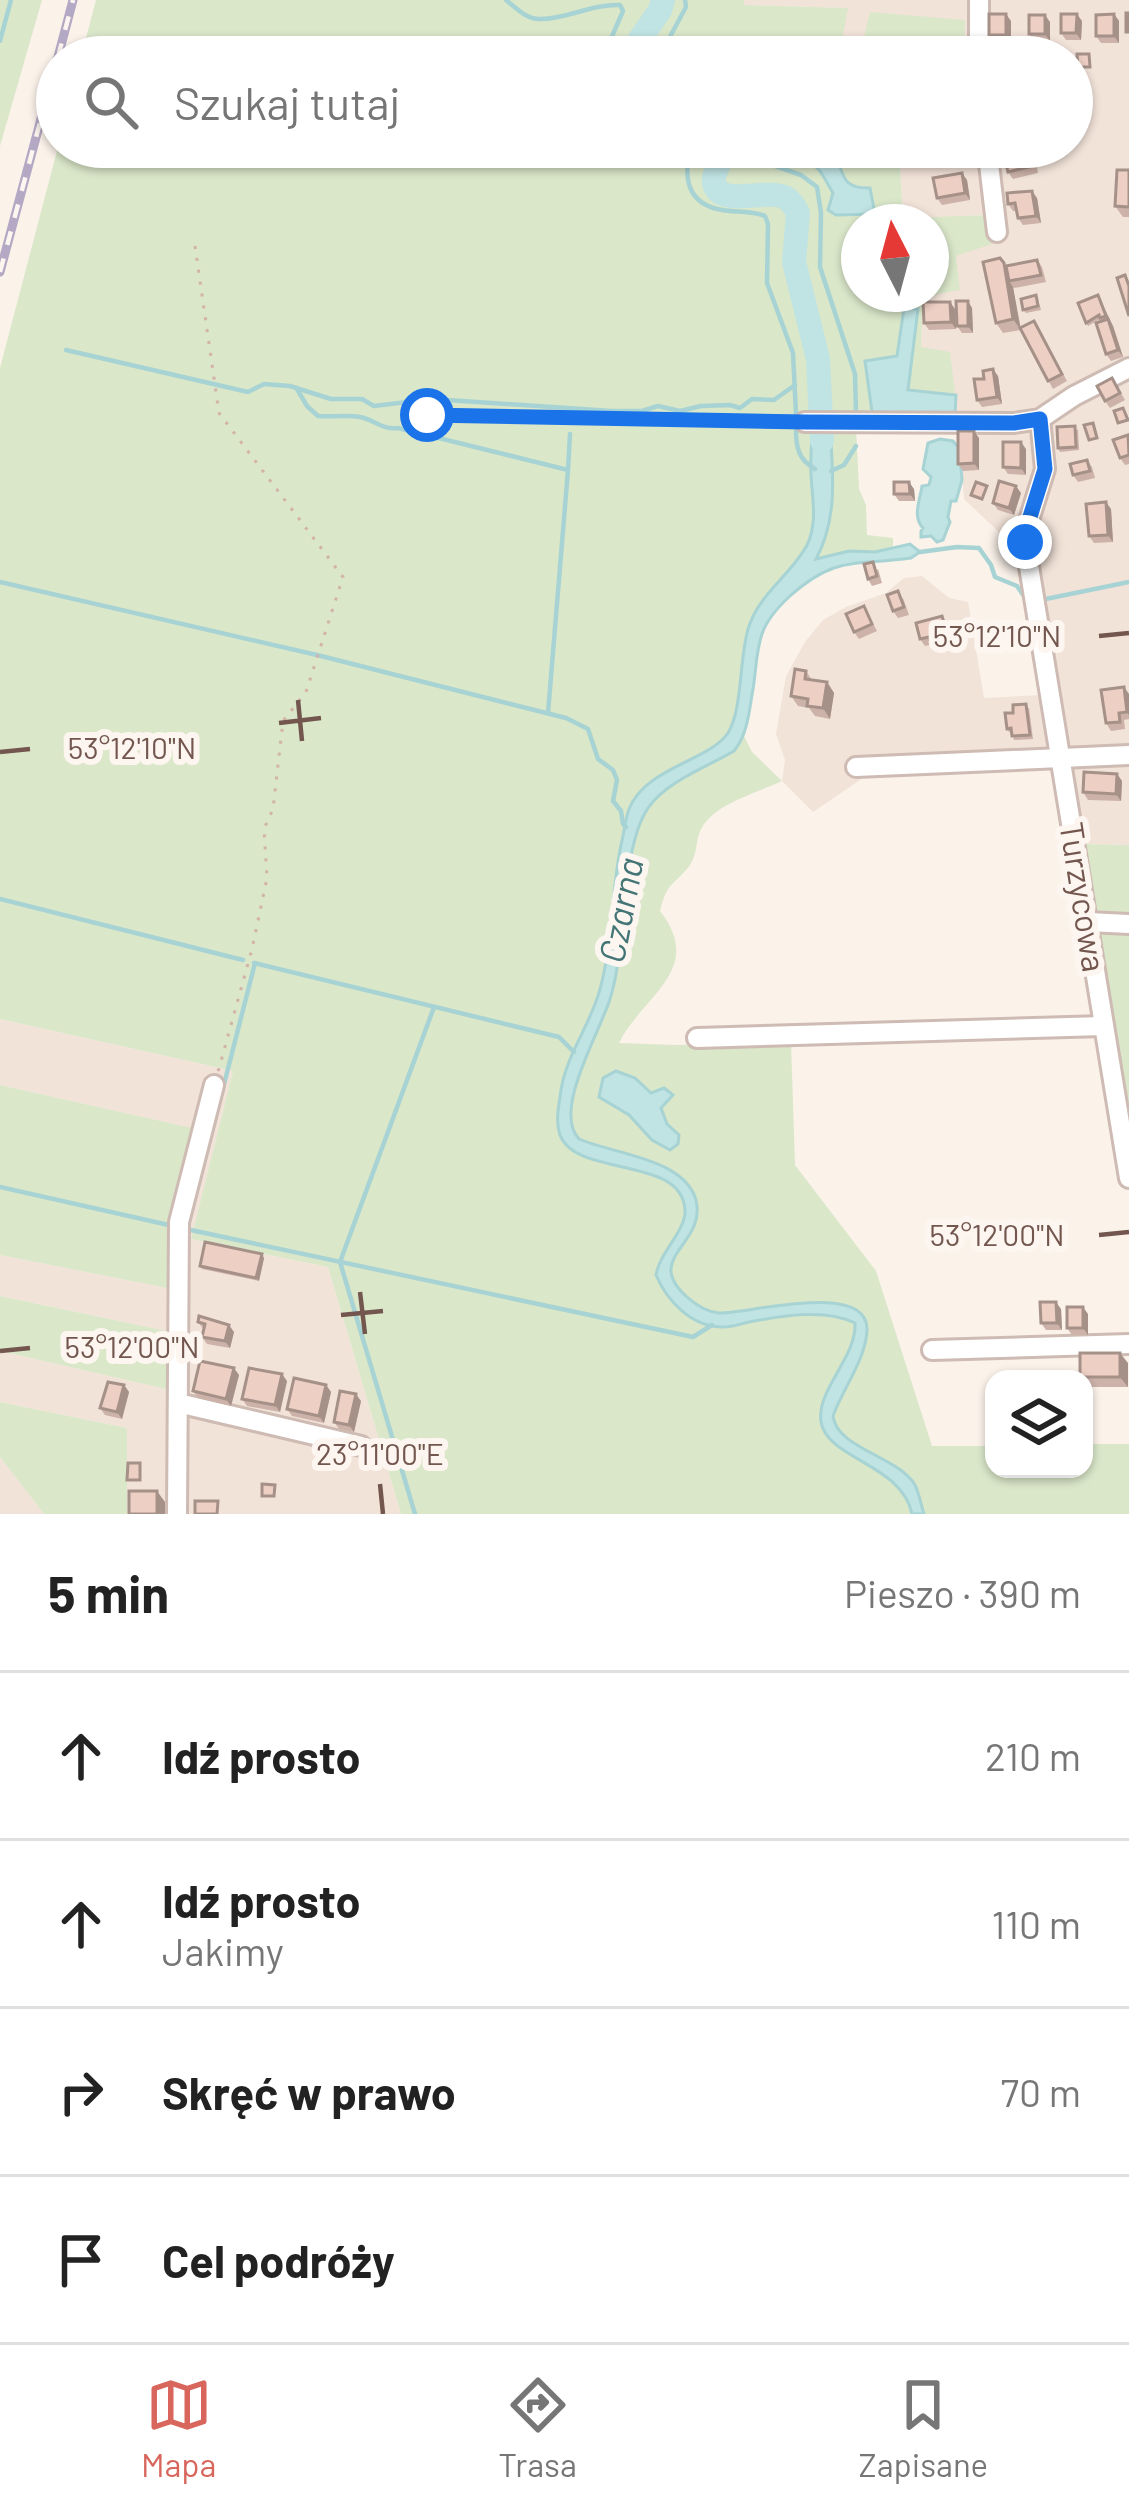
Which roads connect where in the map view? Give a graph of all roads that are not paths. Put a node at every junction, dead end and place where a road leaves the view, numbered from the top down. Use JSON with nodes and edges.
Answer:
{"nodes":[{"id":1,"x":979,"y":0,"type":"edge"},
{"id":2,"x":979,"y":36,"type":"edge"},
{"id":3,"x":989,"y":168,"type":"edge"},
{"id":4,"x":997,"y":232,"type":"dead end"},
{"id":5,"x":1129,"y":368,"type":"edge"},
{"id":6,"x":1040,"y":419,"type":"junction"},
{"id":7,"x":805,"y":422,"type":"road end"},
{"id":8,"x":1129,"y":754,"type":"edge"},
{"id":9,"x":1061,"y":758,"type":"junction"},
{"id":10,"x":856,"y":767,"type":"dead end"},
{"id":11,"x":1088,"y":922,"type":"junction"},
{"id":12,"x":1129,"y":924,"type":"edge"},
{"id":13,"x":1104,"y":1026,"type":"junction"},
{"id":14,"x":697,"y":1038,"type":"dead end"},
{"id":15,"x":214,"y":1085,"type":"road end"},
{"id":16,"x":1129,"y":1178,"type":"edge"},
{"id":17,"x":1129,"y":1344,"type":"edge"},
{"id":18,"x":932,"y":1350,"type":"dead end"},
{"id":19,"x":178,"y":1403,"type":"junction"},
{"id":20,"x":361,"y":1446,"type":"dead end"},
{"id":21,"x":177,"y":1514,"type":"edge"}],
"edges":[{"from":1,"to":2,"type":"street"},
{"from":3,"to":4,"type":"street"},
{"from":5,"to":6,"type":"street"},
{"from":6,"to":7,"type":"street"},
{"from":6,"to":9,"type":"street","name":"Turzycowa"},
{"from":8,"to":9,"type":"street"},
{"from":9,"to":10,"type":"street"},
{"from":9,"to":11,"type":"street","name":"Turzycowa"},
{"from":11,"to":12,"type":"street"},
{"from":11,"to":13,"type":"street","name":"Turzycowa"},
{"from":13,"to":14,"type":"street"},
{"from":13,"to":16,"type":"street","name":"Turzycowa"},
{"from":15,"to":19,"type":"street"},
{"from":17,"to":18,"type":"street"},
{"from":19,"to":20,"type":"street"},
{"from":19,"to":21,"type":"street"}]}
